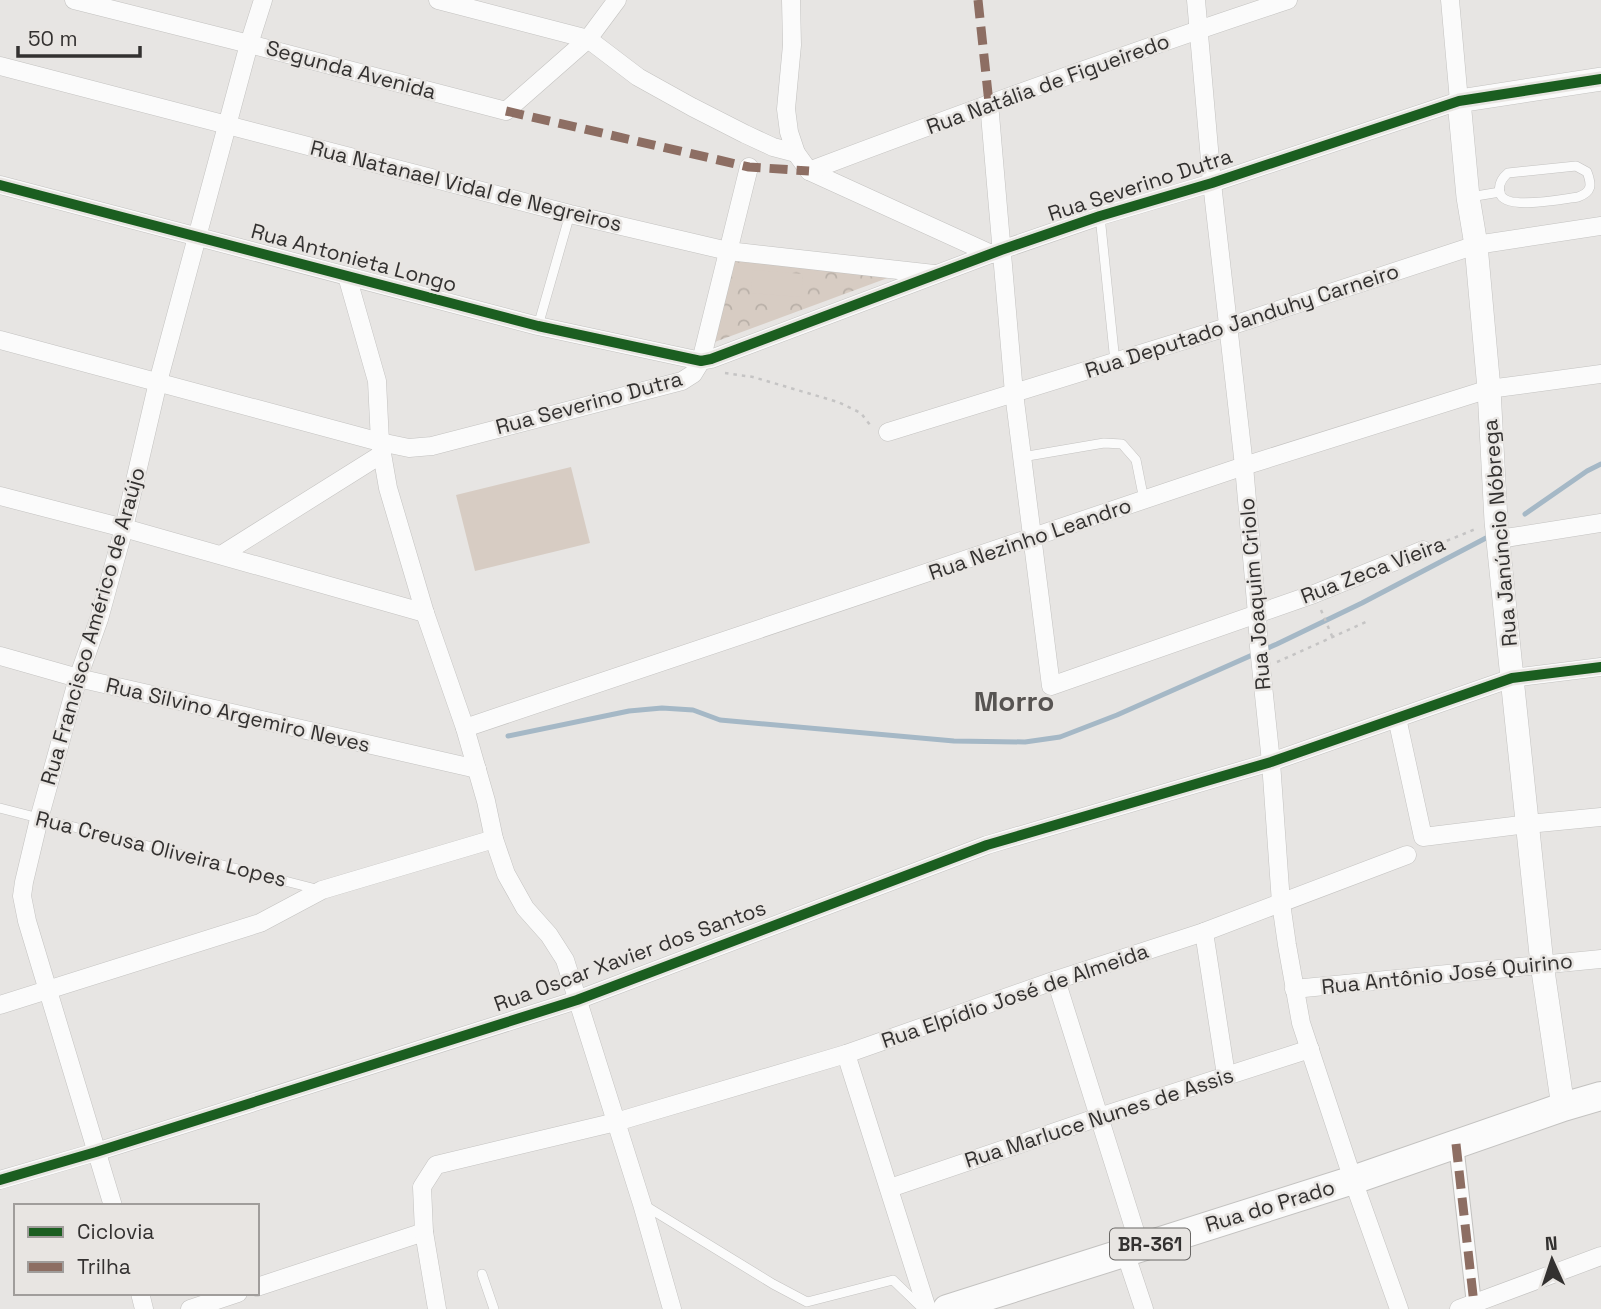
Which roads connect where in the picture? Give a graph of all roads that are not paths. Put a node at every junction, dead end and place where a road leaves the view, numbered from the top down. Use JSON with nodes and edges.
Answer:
{"nodes":[{"id":1,"x":74,"y":0,"type":"edge"},
{"id":2,"x":263,"y":0,"type":"edge"},
{"id":3,"x":439,"y":0,"type":"edge"},
{"id":4,"x":617,"y":0,"type":"edge"},
{"id":5,"x":791,"y":0,"type":"edge"},
{"id":6,"x":1196,"y":0,"type":"edge"},
{"id":7,"x":1288,"y":0,"type":"edge"},
{"id":8,"x":1450,"y":0,"type":"edge"},
{"id":9,"x":1198,"y":30,"type":"junction"},
{"id":10,"x":588,"y":39,"type":"junction"},
{"id":11,"x":249,"y":44,"type":"junction"},
{"id":12,"x":0,"y":66,"type":"edge"},
{"id":13,"x":1601,"y":79,"type":"edge"},
{"id":14,"x":1459,"y":101,"type":"junction"},
{"id":15,"x":989,"y":103,"type":"junction"},
{"id":16,"x":227,"y":125,"type":"junction"},
{"id":17,"x":796,"y":153,"type":"junction"},
{"id":18,"x":749,"y":167,"type":"dead end"},
{"id":19,"x":809,"y":171,"type":"junction"},
{"id":20,"x":1212,"y":183,"type":"junction"},
{"id":21,"x":0,"y":185,"type":"edge"},
{"id":22,"x":1500,"y":192,"type":"junction"},
{"id":23,"x":1468,"y":197,"type":"junction"},
{"id":24,"x":570,"y":214,"type":"junction"},
{"id":25,"x":1100,"y":216,"type":"junction"},
{"id":26,"x":1601,"y":226,"type":"edge"},
{"id":27,"x":197,"y":237,"type":"junction"},
{"id":28,"x":1476,"y":245,"type":"junction"},
{"id":29,"x":728,"y":251,"type":"junction"},
{"id":30,"x":996,"y":252,"type":"junction"},
{"id":31,"x":939,"y":274,"type":"junction"},
{"id":32,"x":347,"y":276,"type":"junction"},
{"id":33,"x":538,"y":326,"type":"junction"},
{"id":34,"x":1227,"y":327,"type":"junction"},
{"id":35,"x":0,"y":340,"type":"edge"},
{"id":36,"x":701,"y":361,"type":"junction"},
{"id":37,"x":1115,"y":362,"type":"junction"},
{"id":38,"x":1601,"y":374,"type":"edge"},
{"id":39,"x":158,"y":382,"type":"junction"},
{"id":40,"x":1489,"y":389,"type":"junction"},
{"id":41,"x":1014,"y":393,"type":"junction"},
{"id":42,"x":888,"y":432,"type":"road end"},
{"id":43,"x":381,"y":448,"type":"junction"},
{"id":44,"x":1022,"y":457,"type":"junction"},
{"id":45,"x":1244,"y":466,"type":"junction"},
{"id":46,"x":0,"y":496,"type":"edge"},
{"id":47,"x":1144,"y":500,"type":"junction"},
{"id":48,"x":1601,"y":523,"type":"edge"},
{"id":49,"x":124,"y":528,"type":"junction"},
{"id":50,"x":1498,"y":530,"type":"junction"},
{"id":51,"x":1032,"y":538,"type":"junction"},
{"id":52,"x":1423,"y":550,"type":"road end"},
{"id":53,"x":221,"y":555,"type":"junction"},
{"id":54,"x":425,"y":613,"type":"junction"},
{"id":55,"x":1258,"y":614,"type":"junction"},
{"id":56,"x":0,"y":656,"type":"edge"},
{"id":57,"x":1601,"y":667,"type":"edge"},
{"id":58,"x":78,"y":678,"type":"junction"},
{"id":59,"x":1512,"y":678,"type":"junction"},
{"id":60,"x":1397,"y":718,"type":"junction"},
{"id":61,"x":466,"y":728,"type":"junction"},
{"id":62,"x":1271,"y":762,"type":"junction"},
{"id":63,"x":477,"y":769,"type":"junction"},
{"id":64,"x":0,"y":808,"type":"edge"},
{"id":65,"x":1601,"y":817,"type":"edge"},
{"id":66,"x":39,"y":819,"type":"junction"},
{"id":67,"x":1528,"y":824,"type":"junction"},
{"id":68,"x":494,"y":839,"type":"junction"},
{"id":69,"x":1408,"y":855,"type":"dead end"},
{"id":70,"x":322,"y":890,"type":"junction"},
{"id":71,"x":1281,"y":903,"type":"junction"},
{"id":72,"x":1204,"y":932,"type":"junction"},
{"id":73,"x":1601,"y":958,"type":"edge"},
{"id":74,"x":1542,"y":964,"type":"junction"},
{"id":75,"x":1056,"y":981,"type":"junction"},
{"id":76,"x":1294,"y":989,"type":"junction"},
{"id":77,"x":49,"y":990,"type":"junction"},
{"id":78,"x":577,"y":1000,"type":"junction"},
{"id":79,"x":0,"y":1005,"type":"edge"},
{"id":80,"x":1310,"y":1049,"type":"junction"},
{"id":81,"x":846,"y":1054,"type":"junction"},
{"id":82,"x":1226,"y":1075,"type":"junction"},
{"id":83,"x":1601,"y":1096,"type":"edge"},
{"id":84,"x":1563,"y":1107,"type":"junction"},
{"id":85,"x":1099,"y":1117,"type":"junction"},
{"id":86,"x":617,"y":1122,"type":"junction"},
{"id":87,"x":1456,"y":1144,"type":"junction"},
{"id":88,"x":96,"y":1152,"type":"junction"},
{"id":89,"x":0,"y":1180,"type":"edge"},
{"id":90,"x":1353,"y":1180,"type":"junction"},
{"id":91,"x":890,"y":1188,"type":"junction"},
{"id":92,"x":112,"y":1204,"type":"edge"},
{"id":93,"x":642,"y":1204,"type":"junction"},
{"id":94,"x":424,"y":1232,"type":"junction"},
{"id":95,"x":1132,"y":1249,"type":"junction"},
{"id":96,"x":1601,"y":1256,"type":"edge"},
{"id":97,"x":482,"y":1275,"type":"dead end"},
{"id":98,"x":259,"y":1286,"type":"edge"},
{"id":99,"x":232,"y":1295,"type":"edge"},
{"id":100,"x":808,"y":1306,"type":"edge"},
{"id":101,"x":1466,"y":1306,"type":"edge"},
{"id":102,"x":190,"y":1309,"type":"edge"},
{"id":103,"x":437,"y":1309,"type":"edge"},
{"id":104,"x":494,"y":1309,"type":"edge"},
{"id":105,"x":672,"y":1309,"type":"edge"},
{"id":106,"x":925,"y":1309,"type":"edge"},
{"id":107,"x":947,"y":1309,"type":"edge"},
{"id":108,"x":1144,"y":1309,"type":"edge"},
{"id":109,"x":1399,"y":1309,"type":"edge"}],
"edges":[{"from":1,"to":11,"type":"street","name":"Segunda Avenida"},
{"from":2,"to":11,"type":"street","name":"Rua Francisco Américo de Araújo"},
{"from":3,"to":10,"type":"street"},
{"from":4,"to":10,"type":"street"},
{"from":5,"to":17,"type":"street"},
{"from":6,"to":9,"type":"street","name":"Rua Joaquim Criolo"},
{"from":7,"to":9,"type":"street","name":"Rua Natália de Figueiredo"},
{"from":8,"to":14,"type":"street","name":"Rua Janúncio Nóbrega"},
{"from":9,"to":15,"type":"street","name":"Rua Natália de Figueiredo"},
{"from":9,"to":20,"type":"street","name":"Rua Joaquim Criolo"},
{"from":10,"to":11,"type":"street","name":"Segunda Avenida"},
{"from":10,"to":17,"type":"street"},
{"from":11,"to":16,"type":"street","name":"Rua Francisco Américo de Araújo"},
{"from":12,"to":16,"type":"street","name":"Rua Natanael Vidal de Negreiros"},
{"from":13,"to":14,"type":"street","name":"Rua Severino Dutra"},
{"from":14,"to":20,"type":"street","name":"Rua Severino Dutra"},
{"from":14,"to":23,"type":"street","name":"Rua Janúncio Nóbrega"},
{"from":15,"to":19,"type":"street","name":"Rua Natália de Figueiredo"},
{"from":15,"to":30,"type":"street"},
{"from":16,"to":24,"type":"street","name":"Rua Natanael Vidal de Negreiros"},
{"from":16,"to":27,"type":"street","name":"Rua Francisco Américo de Araújo"},
{"from":17,"to":19,"type":"street"},
{"from":18,"to":29,"type":"street"},
{"from":19,"to":30,"type":"street"},
{"from":20,"to":25,"type":"street","name":"Rua Severino Dutra"},
{"from":20,"to":34,"type":"street","name":"Rua Joaquim Criolo"},
{"from":21,"to":27,"type":"street","name":"Rua Antonieta Longo"},
{"from":22,"to":22,"type":"lane"},
{"from":22,"to":23,"type":"lane"},
{"from":23,"to":28,"type":"street","name":"Rua Janúncio Nóbrega"},
{"from":24,"to":29,"type":"street","name":"Rua Natanael Vidal de Negreiros"},
{"from":24,"to":33,"type":"lane"},
{"from":25,"to":30,"type":"street","name":"Rua Severino Dutra"},
{"from":25,"to":37,"type":"lane"},
{"from":26,"to":28,"type":"street","name":"Rua Deputado Janduhy Carneiro"},
{"from":27,"to":32,"type":"street","name":"Rua Antonieta Longo"},
{"from":27,"to":39,"type":"street","name":"Rua Francisco Américo de Araújo"},
{"from":28,"to":34,"type":"street","name":"Rua Deputado Janduhy Carneiro"},
{"from":28,"to":40,"type":"street","name":"Rua Janúncio Nóbrega"},
{"from":29,"to":31,"type":"street","name":"Rua Natanael Vidal de Negreiros"},
{"from":29,"to":36,"type":"street"},
{"from":30,"to":31,"type":"street","name":"Rua Severino Dutra"},
{"from":30,"to":41,"type":"street"},
{"from":31,"to":36,"type":"street","name":"Rua Severino Dutra"},
{"from":32,"to":33,"type":"street","name":"Rua Antonieta Longo"},
{"from":32,"to":43,"type":"street"},
{"from":33,"to":36,"type":"street","name":"Rua Antonieta Longo"},
{"from":34,"to":37,"type":"street","name":"Rua Deputado Janduhy Carneiro"},
{"from":34,"to":45,"type":"street","name":"Rua Joaquim Criolo"},
{"from":35,"to":39,"type":"street","name":"Rua Severino Dutra"},
{"from":36,"to":43,"type":"street","name":"Rua Severino Dutra"},
{"from":37,"to":41,"type":"street","name":"Rua Deputado Janduhy Carneiro"},
{"from":38,"to":40,"type":"street","name":"Rua Nezinho Leandro"},
{"from":39,"to":43,"type":"street","name":"Rua Severino Dutra"},
{"from":39,"to":49,"type":"street","name":"Rua Francisco Américo de Araújo"},
{"from":40,"to":45,"type":"street","name":"Rua Nezinho Leandro"},
{"from":40,"to":50,"type":"street","name":"Rua Janúncio Nóbrega"},
{"from":41,"to":42,"type":"street","name":"Rua Deputado Janduhy Carneiro"},
{"from":41,"to":44,"type":"street"},
{"from":43,"to":53,"type":"street"},
{"from":43,"to":54,"type":"street"},
{"from":44,"to":47,"type":"lane"},
{"from":44,"to":51,"type":"street"},
{"from":45,"to":47,"type":"street","name":"Rua Nezinho Leandro"},
{"from":45,"to":55,"type":"street","name":"Rua Joaquim Criolo"},
{"from":46,"to":49,"type":"street"},
{"from":47,"to":51,"type":"street","name":"Rua Nezinho Leandro"},
{"from":48,"to":50,"type":"street"},
{"from":49,"to":53,"type":"street"},
{"from":49,"to":58,"type":"street","name":"Rua Francisco Américo de Araújo"},
{"from":50,"to":59,"type":"street","name":"Rua Janúncio Nóbrega"},
{"from":51,"to":55,"type":"street","name":"Rua Zeca Vieira"},
{"from":51,"to":61,"type":"street","name":"Rua Nezinho Leandro"},
{"from":52,"to":55,"type":"street","name":"Rua Zeca Vieira"},
{"from":53,"to":54,"type":"street"},
{"from":54,"to":61,"type":"street"},
{"from":55,"to":62,"type":"street","name":"Rua Joaquim Criolo"},
{"from":56,"to":58,"type":"street","name":"Rua Silvino Argemiro Neves"},
{"from":57,"to":59,"type":"street","name":"Rua Oscar Xavier dos Santos"},
{"from":58,"to":63,"type":"street","name":"Rua Silvino Argemiro Neves"},
{"from":58,"to":66,"type":"street","name":"Rua Francisco Américo de Araújo"},
{"from":59,"to":60,"type":"street","name":"Rua Oscar Xavier dos Santos"},
{"from":59,"to":67,"type":"street","name":"Rua Janúncio Nóbrega"},
{"from":60,"to":62,"type":"street","name":"Rua Oscar Xavier dos Santos"},
{"from":60,"to":67,"type":"street"},
{"from":61,"to":63,"type":"street"},
{"from":62,"to":71,"type":"street","name":"Rua Joaquim Criolo"},
{"from":62,"to":78,"type":"street","name":"Rua Oscar Xavier dos Santos"},
{"from":63,"to":68,"type":"street"},
{"from":64,"to":66,"type":"lane","name":"Rua Creusa Oliveira Lopes"},
{"from":65,"to":67,"type":"street"},
{"from":66,"to":70,"type":"lane","name":"Rua Creusa Oliveira Lopes"},
{"from":66,"to":77,"type":"street","name":"Rua Francisco Américo de Araújo"},
{"from":67,"to":74,"type":"street","name":"Rua Janúncio Nóbrega"},
{"from":68,"to":70,"type":"street"},
{"from":68,"to":78,"type":"street"},
{"from":69,"to":71,"type":"street","name":"Rua Elpídio José de Almeida"},
{"from":70,"to":77,"type":"street"},
{"from":71,"to":72,"type":"street","name":"Rua Elpídio José de Almeida"},
{"from":71,"to":76,"type":"street","name":"Rua Joaquim Criolo"},
{"from":72,"to":75,"type":"street","name":"Rua Elpídio José de Almeida"},
{"from":72,"to":82,"type":"street"},
{"from":73,"to":74,"type":"street","name":"Rua Antônio José Quirino"},
{"from":74,"to":76,"type":"street","name":"Rua Antônio José Quirino"},
{"from":74,"to":84,"type":"street","name":"Rua Janúncio Nóbrega"},
{"from":75,"to":81,"type":"street","name":"Rua Elpídio José de Almeida"},
{"from":75,"to":85,"type":"street"},
{"from":76,"to":80,"type":"street","name":"Rua Joaquim Criolo"},
{"from":77,"to":79,"type":"street"},
{"from":77,"to":88,"type":"street","name":"Rua Francisco Américo de Araújo"},
{"from":78,"to":86,"type":"street"},
{"from":78,"to":88,"type":"street","name":"Rua Oscar Xavier dos Santos"},
{"from":80,"to":82,"type":"street","name":"Rua Marluce Nunes de Assis"},
{"from":80,"to":90,"type":"street","name":"Rua Joaquim Criolo"},
{"from":81,"to":86,"type":"street","name":"Rua Elpídio José de Almeida"},
{"from":81,"to":91,"type":"street"},
{"from":82,"to":85,"type":"street","name":"Rua Marluce Nunes de Assis"},
{"from":83,"to":84,"type":"main road","number":"BR-361"},
{"from":84,"to":87,"type":"main road","number":"BR-361"},
{"from":85,"to":91,"type":"street","name":"Rua Marluce Nunes de Assis"},
{"from":85,"to":95,"type":"street"},
{"from":86,"to":93,"type":"street"},
{"from":86,"to":94,"type":"street","name":"Rua Elpídio José de Almeida"},
{"from":87,"to":90,"type":"main road","number":"BR-361"},
{"from":87,"to":101,"type":"street"},
{"from":88,"to":89,"type":"street","name":"Rua Oscar Xavier dos Santos"},
{"from":88,"to":92,"type":"street","name":"Rua Francisco Américo de Araújo"},
{"from":90,"to":95,"type":"main road","name":"Rua do Prado","number":"BR-361"},
{"from":90,"to":109,"type":"street","name":"Rua Joaquim Criolo"},
{"from":91,"to":106,"type":"street"},
{"from":93,"to":100,"type":"lane"},
{"from":93,"to":105,"type":"street"},
{"from":94,"to":98,"type":"street"},
{"from":94,"to":103,"type":"street","name":"Rua Elpídio José de Almeida"},
{"from":95,"to":107,"type":"main road","name":"Rua do Prado","number":"BR-361"},
{"from":95,"to":108,"type":"street"},
{"from":96,"to":101,"type":"street"},
{"from":97,"to":104,"type":"lane"},
{"from":99,"to":102,"type":"street"},
{"from":100,"to":106,"type":"lane"}]}
